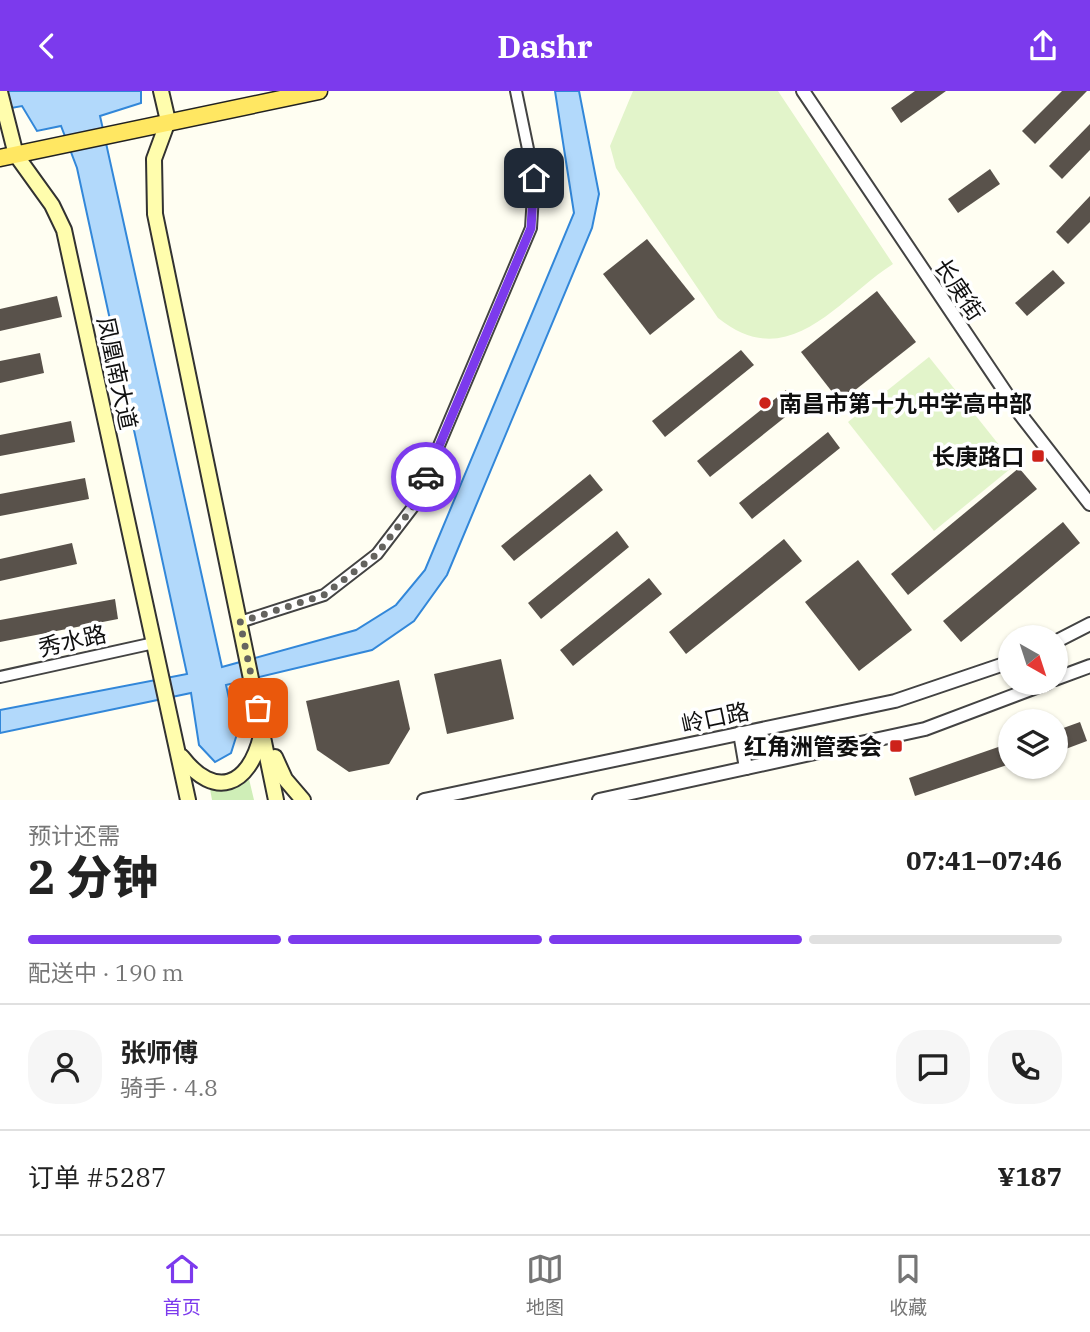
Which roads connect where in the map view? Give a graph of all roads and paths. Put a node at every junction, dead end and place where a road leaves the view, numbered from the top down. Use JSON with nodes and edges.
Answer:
{"nodes":[{"id":1,"x":161,"y":91,"type":"edge"},
{"id":2,"x":319,"y":91,"type":"edge"},
{"id":3,"x":516,"y":91,"type":"edge"},
{"id":4,"x":803,"y":91,"type":"edge"},
{"id":5,"x":0,"y":92,"type":"edge"},
{"id":6,"x":168,"y":121,"type":"junction"},
{"id":7,"x":8,"y":157,"type":"edge"},
{"id":8,"x":1090,"y":504,"type":"edge"},
{"id":9,"x":240,"y":622,"type":"junction"},
{"id":10,"x":1090,"y":624,"type":"edge"},
{"id":11,"x":1068,"y":635,"type":"edge"},
{"id":12,"x":154,"y":643,"type":"junction"},
{"id":13,"x":998,"y":666,"type":"edge"},
{"id":14,"x":1090,"y":666,"type":"edge"},
{"id":15,"x":1068,"y":674,"type":"edge"},
{"id":16,"x":0,"y":677,"type":"edge"},
{"id":17,"x":1015,"y":695,"type":"edge"},
{"id":18,"x":263,"y":730,"type":"junction"},
{"id":19,"x":740,"y":733,"type":"junction"},
{"id":20,"x":177,"y":750,"type":"junction"},
{"id":21,"x":746,"y":768,"type":"junction"},
{"id":22,"x":188,"y":800,"type":"edge"},
{"id":23,"x":276,"y":800,"type":"edge"},
{"id":24,"x":303,"y":800,"type":"edge"},
{"id":25,"x":424,"y":800,"type":"edge"},
{"id":26,"x":599,"y":800,"type":"edge"}],
"edges":[{"from":1,"to":6,"type":"main road"},
{"from":2,"to":6,"type":"main road"},
{"from":3,"to":9,"type":"street"},
{"from":4,"to":8,"type":"street","name":"长庚街"},
{"from":5,"to":7,"type":"main road","name":"凤凰南大道"},
{"from":6,"to":7,"type":"main road"},
{"from":6,"to":9,"type":"main road"},
{"from":7,"to":12,"type":"main road","name":"凤凰南大道"},
{"from":9,"to":18,"type":"main road"},
{"from":10,"to":11,"type":"street"},
{"from":12,"to":16,"type":"street","name":"秀水路"},
{"from":12,"to":20,"type":"main road","name":"凤凰南大道"},
{"from":13,"to":19,"type":"street","name":"岭口路"},
{"from":14,"to":15,"type":"street"},
{"from":17,"to":21,"type":"street"},
{"from":18,"to":20,"type":"main road"},
{"from":18,"to":23,"type":"main road"},
{"from":18,"to":24,"type":"main road"},
{"from":19,"to":21,"type":"street"},
{"from":19,"to":25,"type":"street","name":"岭口路"},
{"from":20,"to":22,"type":"main road"},
{"from":21,"to":26,"type":"street"}]}
